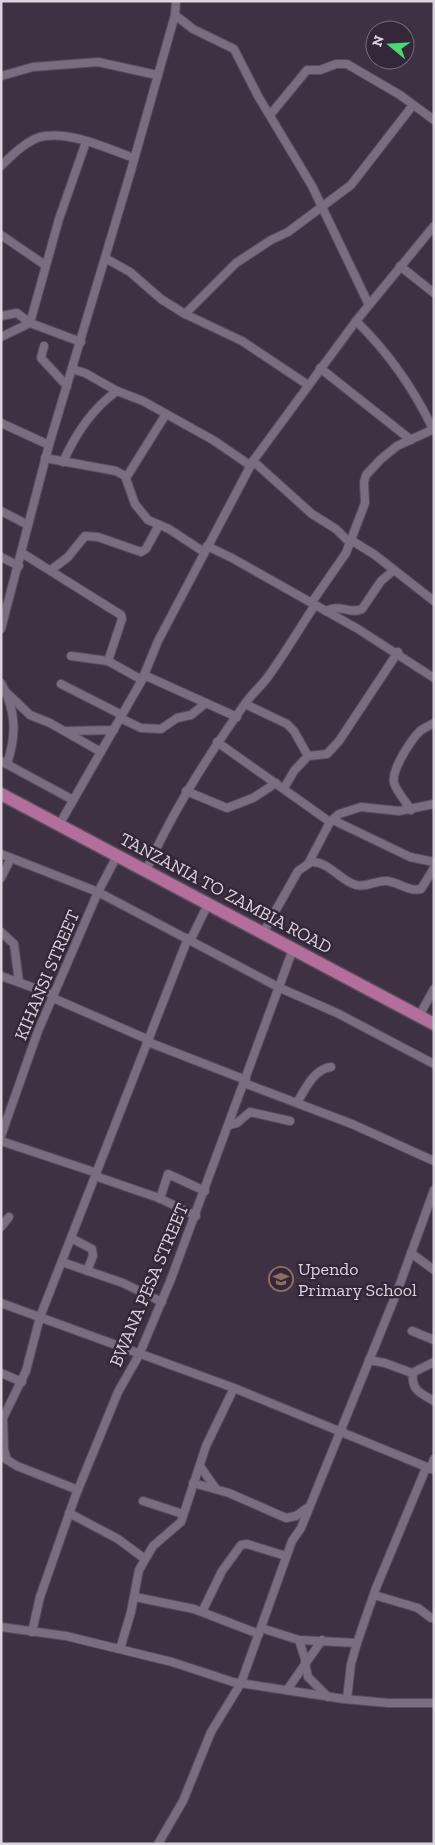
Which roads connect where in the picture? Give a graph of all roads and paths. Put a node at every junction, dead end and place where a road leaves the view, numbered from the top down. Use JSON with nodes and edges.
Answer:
{"nodes":[{"id":1,"x":176,"y":1,"type":"edge"},
{"id":2,"x":175,"y":15,"type":"junction"},
{"id":3,"x":158,"y":75,"type":"junction"},
{"id":4,"x":1,"y":76,"type":"edge"},
{"id":5,"x":413,"y":105,"type":"junction"},
{"id":6,"x":270,"y":115,"type":"junction"},
{"id":7,"x":434,"y":120,"type":"edge"},
{"id":8,"x":86,"y":142,"type":"junction"},
{"id":9,"x":134,"y":158,"type":"junction"},
{"id":10,"x":1,"y":166,"type":"edge"},
{"id":11,"x":320,"y":207,"type":"junction"},
{"id":12,"x":434,"y":226,"type":"edge"},
{"id":13,"x":1,"y":235,"type":"edge"},
{"id":14,"x":106,"y":258,"type":"junction"},
{"id":15,"x":45,"y":265,"type":"junction"},
{"id":16,"x":400,"y":266,"type":"junction"},
{"id":17,"x":434,"y":293,"type":"edge"},
{"id":18,"x":369,"y":305,"type":"junction"},
{"id":19,"x":185,"y":314,"type":"junction"},
{"id":20,"x":1,"y":316,"type":"edge"},
{"id":21,"x":356,"y":321,"type":"junction"},
{"id":22,"x":30,"y":322,"type":"junction"},
{"id":23,"x":1,"y":337,"type":"edge"},
{"id":24,"x":81,"y":342,"type":"junction"},
{"id":25,"x":44,"y":346,"type":"dead end"},
{"id":26,"x":320,"y":368,"type":"junction"},
{"id":27,"x":72,"y":369,"type":"junction"},
{"id":28,"x":308,"y":385,"type":"junction"},
{"id":29,"x":67,"y":386,"type":"junction"},
{"id":30,"x":117,"y":391,"type":"junction"},
{"id":31,"x":166,"y":414,"type":"junction"},
{"id":32,"x":1,"y":422,"type":"edge"},
{"id":33,"x":434,"y":430,"type":"edge"},
{"id":34,"x":411,"y":440,"type":"junction"},
{"id":35,"x":49,"y":445,"type":"junction"},
{"id":36,"x":45,"y":458,"type":"junction"},
{"id":37,"x":63,"y":462,"type":"junction"},
{"id":38,"x":252,"y":463,"type":"junction"},
{"id":39,"x":126,"y":478,"type":"junction"},
{"id":40,"x":1,"y":510,"type":"edge"},
{"id":41,"x":28,"y":525,"type":"junction"},
{"id":42,"x":159,"y":525,"type":"junction"},
{"id":43,"x":351,"y":542,"type":"junction"},
{"id":44,"x":205,"y":549,"type":"junction"},
{"id":45,"x":22,"y":553,"type":"junction"},
{"id":46,"x":1,"y":557,"type":"edge"},
{"id":47,"x":19,"y":566,"type":"junction"},
{"id":48,"x":51,"y":570,"type":"junction"},
{"id":49,"x":394,"y":570,"type":"junction"},
{"id":50,"x":1,"y":596,"type":"edge"},
{"id":51,"x":9,"y":599,"type":"junction"},
{"id":52,"x":434,"y":601,"type":"edge"},
{"id":53,"x":313,"y":604,"type":"junction"},
{"id":54,"x":326,"y":611,"type":"junction"},
{"id":55,"x":1,"y":629,"type":"edge"},
{"id":56,"x":398,"y":652,"type":"junction"},
{"id":57,"x":71,"y":656,"type":"dead end"},
{"id":58,"x":108,"y":661,"type":"junction"},
{"id":59,"x":143,"y":678,"type":"junction"},
{"id":60,"x":434,"y":678,"type":"edge"},
{"id":61,"x":1,"y":683,"type":"edge"},
{"id":62,"x":61,"y":684,"type":"dead end"},
{"id":63,"x":7,"y":693,"type":"junction"},
{"id":64,"x":206,"y":703,"type":"junction"},
{"id":65,"x":245,"y":704,"type":"junction"},
{"id":66,"x":121,"y":716,"type":"junction"},
{"id":67,"x":237,"y":717,"type":"junction"},
{"id":68,"x":434,"y":723,"type":"edge"},
{"id":69,"x":114,"y":730,"type":"junction"},
{"id":70,"x":63,"y":731,"type":"junction"},
{"id":71,"x":217,"y":742,"type":"junction"},
{"id":72,"x":101,"y":752,"type":"junction"},
{"id":73,"x":308,"y":756,"type":"junction"},
{"id":74,"x":4,"y":762,"type":"edge"},
{"id":75,"x":276,"y":783,"type":"junction"},
{"id":76,"x":284,"y":788,"type":"junction"},
{"id":77,"x":186,"y":792,"type":"junction"},
{"id":78,"x":1,"y":794,"type":"edge"},
{"id":79,"x":73,"y":800,"type":"junction"},
{"id":80,"x":434,"y":804,"type":"edge"},
{"id":81,"x":411,"y":810,"type":"junction"},
{"id":82,"x":331,"y":821,"type":"junction"},
{"id":83,"x":59,"y":825,"type":"junction"},
{"id":84,"x":1,"y":854,"type":"edge"},
{"id":85,"x":117,"y":856,"type":"junction"},
{"id":86,"x":11,"y":858,"type":"junction"},
{"id":87,"x":434,"y":862,"type":"edge"},
{"id":88,"x":308,"y":864,"type":"junction"},
{"id":89,"x":434,"y":868,"type":"edge"},
{"id":90,"x":146,"y":871,"type":"junction"},
{"id":91,"x":1,"y":878,"type":"edge"},
{"id":92,"x":98,"y":892,"type":"junction"},
{"id":93,"x":208,"y":904,"type":"junction"},
{"id":94,"x":1,"y":932,"type":"edge"},
{"id":95,"x":263,"y":933,"type":"junction"},
{"id":96,"x":189,"y":938,"type":"junction"},
{"id":97,"x":294,"y":949,"type":"junction"},
{"id":98,"x":1,"y":976,"type":"edge"},
{"id":99,"x":19,"y":982,"type":"junction"},
{"id":100,"x":280,"y":988,"type":"junction"},
{"id":101,"x":434,"y":989,"type":"edge"},
{"id":102,"x":53,"y":996,"type":"junction"},
{"id":103,"x":419,"y":1016,"type":"junction"},
{"id":104,"x":434,"y":1024,"type":"edge"},
{"id":105,"x":148,"y":1041,"type":"junction"},
{"id":106,"x":434,"y":1064,"type":"edge"},
{"id":107,"x":331,"y":1067,"type":"dead end"},
{"id":108,"x":245,"y":1082,"type":"junction"},
{"id":109,"x":298,"y":1103,"type":"junction"},
{"id":110,"x":290,"y":1121,"type":"dead end"},
{"id":111,"x":229,"y":1125,"type":"junction"},
{"id":112,"x":1,"y":1136,"type":"edge"},
{"id":113,"x":1,"y":1141,"type":"edge"},
{"id":114,"x":434,"y":1161,"type":"edge"},
{"id":115,"x":96,"y":1175,"type":"junction"},
{"id":116,"x":205,"y":1191,"type":"junction"},
{"id":117,"x":433,"y":1196,"type":"edge"},
{"id":118,"x":160,"y":1199,"type":"junction"},
{"id":119,"x":196,"y":1216,"type":"junction"},
{"id":120,"x":9,"y":1217,"type":"dead end"},
{"id":121,"x":1,"y":1227,"type":"edge"},
{"id":122,"x":72,"y":1238,"type":"junction"},
{"id":123,"x":411,"y":1253,"type":"junction"},
{"id":124,"x":62,"y":1262,"type":"junction"},
{"id":125,"x":434,"y":1270,"type":"edge"},
{"id":126,"x":88,"y":1271,"type":"junction"},
{"id":127,"x":162,"y":1302,"type":"junction"},
{"id":128,"x":1,"y":1303,"type":"edge"},
{"id":129,"x":40,"y":1317,"type":"junction"},
{"id":130,"x":412,"y":1331,"type":"dead end"},
{"id":131,"x":434,"y":1340,"type":"edge"},
{"id":132,"x":140,"y":1355,"type":"junction"},
{"id":133,"x":369,"y":1360,"type":"junction"},
{"id":134,"x":434,"y":1362,"type":"edge"},
{"id":135,"x":414,"y":1373,"type":"junction"},
{"id":136,"x":1,"y":1374,"type":"edge"},
{"id":137,"x":22,"y":1382,"type":"junction"},
{"id":138,"x":234,"y":1388,"type":"junction"},
{"id":139,"x":434,"y":1400,"type":"edge"},
{"id":140,"x":2,"y":1420,"type":"edge"},
{"id":141,"x":341,"y":1431,"type":"junction"},
{"id":142,"x":4,"y":1458,"type":"edge"},
{"id":143,"x":434,"y":1460,"type":"edge"},
{"id":144,"x":200,"y":1466,"type":"junction"},
{"id":145,"x":430,"y":1469,"type":"edge"},
{"id":146,"x":194,"y":1483,"type":"junction"},
{"id":147,"x":78,"y":1490,"type":"junction"},
{"id":148,"x":216,"y":1490,"type":"junction"},
{"id":149,"x":143,"y":1501,"type":"dead end"},
{"id":150,"x":307,"y":1508,"type":"junction"},
{"id":151,"x":69,"y":1513,"type":"junction"},
{"id":152,"x":183,"y":1514,"type":"junction"},
{"id":153,"x":286,"y":1556,"type":"junction"},
{"id":154,"x":145,"y":1559,"type":"junction"},
{"id":155,"x":374,"y":1595,"type":"junction"},
{"id":156,"x":135,"y":1597,"type":"junction"},
{"id":157,"x":202,"y":1612,"type":"junction"},
{"id":158,"x":431,"y":1618,"type":"dead end"},
{"id":159,"x":1,"y":1627,"type":"edge"},
{"id":160,"x":260,"y":1631,"type":"junction"},
{"id":161,"x":32,"y":1632,"type":"junction"},
{"id":162,"x":299,"y":1640,"type":"junction"},
{"id":163,"x":322,"y":1640,"type":"junction"},
{"id":164,"x":357,"y":1643,"type":"junction"},
{"id":165,"x":120,"y":1649,"type":"junction"},
{"id":166,"x":306,"y":1662,"type":"junction"},
{"id":167,"x":241,"y":1683,"type":"junction"},
{"id":168,"x":286,"y":1690,"type":"junction"},
{"id":169,"x":328,"y":1697,"type":"junction"},
{"id":170,"x":347,"y":1699,"type":"junction"},
{"id":171,"x":434,"y":1702,"type":"edge"},
{"id":172,"x":158,"y":1844,"type":"edge"}],
"edges":[{"from":1,"to":2,"type":"street"},
{"from":2,"to":3,"type":"street"},
{"from":2,"to":6,"type":"street"},
{"from":3,"to":4,"type":"street"},
{"from":3,"to":9,"type":"street"},
{"from":5,"to":6,"type":"street"},
{"from":5,"to":7,"type":"street"},
{"from":5,"to":11,"type":"street"},
{"from":6,"to":11,"type":"street"},
{"from":8,"to":9,"type":"street"},
{"from":8,"to":10,"type":"street"},
{"from":8,"to":15,"type":"street"},
{"from":9,"to":14,"type":"street"},
{"from":11,"to":18,"type":"street"},
{"from":11,"to":19,"type":"street"},
{"from":12,"to":16,"type":"street"},
{"from":13,"to":15,"type":"street"},
{"from":14,"to":19,"type":"street"},
{"from":14,"to":24,"type":"street"},
{"from":15,"to":22,"type":"street"},
{"from":16,"to":17,"type":"street"},
{"from":16,"to":18,"type":"street"},
{"from":18,"to":21,"type":"street"},
{"from":19,"to":28,"type":"street"},
{"from":20,"to":22,"type":"street"},
{"from":21,"to":26,"type":"street"},
{"from":21,"to":33,"type":"street"},
{"from":22,"to":23,"type":"street"},
{"from":22,"to":24,"type":"street"},
{"from":24,"to":27,"type":"street"},
{"from":25,"to":29,"type":"street"},
{"from":26,"to":28,"type":"street"},
{"from":26,"to":34,"type":"street"},
{"from":27,"to":29,"type":"street"},
{"from":27,"to":30,"type":"street"},
{"from":28,"to":38,"type":"street"},
{"from":29,"to":35,"type":"street"},
{"from":30,"to":31,"type":"street"},
{"from":30,"to":37,"type":"street"},
{"from":31,"to":38,"type":"street"},
{"from":31,"to":39,"type":"street"},
{"from":32,"to":35,"type":"street"},
{"from":33,"to":34,"type":"street"},
{"from":34,"to":43,"type":"street"},
{"from":35,"to":36,"type":"street"},
{"from":36,"to":37,"type":"street"},
{"from":36,"to":41,"type":"street"},
{"from":37,"to":39,"type":"street"},
{"from":38,"to":43,"type":"street"},
{"from":38,"to":44,"type":"street"},
{"from":39,"to":42,"type":"street"},
{"from":40,"to":41,"type":"street"},
{"from":41,"to":45,"type":"street"},
{"from":42,"to":44,"type":"street"},
{"from":42,"to":48,"type":"street"},
{"from":43,"to":49,"type":"street"},
{"from":43,"to":53,"type":"street"},
{"from":44,"to":53,"type":"street"},
{"from":44,"to":59,"type":"street"},
{"from":45,"to":47,"type":"street"},
{"from":45,"to":48,"type":"street"},
{"from":46,"to":47,"type":"street"},
{"from":47,"to":51,"type":"street"},
{"from":48,"to":58,"type":"street"},
{"from":49,"to":52,"type":"street"},
{"from":49,"to":54,"type":"street"},
{"from":50,"to":51,"type":"street"},
{"from":51,"to":55,"type":"street"},
{"from":53,"to":54,"type":"street"},
{"from":53,"to":65,"type":"street"},
{"from":54,"to":56,"type":"street"},
{"from":56,"to":60,"type":"street"},
{"from":56,"to":73,"type":"street"},
{"from":57,"to":58,"type":"street"},
{"from":58,"to":59,"type":"street"},
{"from":59,"to":64,"type":"street"},
{"from":59,"to":66,"type":"street"},
{"from":61,"to":63,"type":"street"},
{"from":62,"to":66,"type":"street"},
{"from":63,"to":70,"type":"street"},
{"from":63,"to":74,"type":"street"},
{"from":64,"to":66,"type":"street"},
{"from":64,"to":67,"type":"street"},
{"from":65,"to":67,"type":"street"},
{"from":65,"to":73,"type":"street"},
{"from":66,"to":69,"type":"street"},
{"from":67,"to":71,"type":"street"},
{"from":68,"to":81,"type":"street"},
{"from":69,"to":70,"type":"street"},
{"from":69,"to":72,"type":"street"},
{"from":70,"to":72,"type":"street"},
{"from":71,"to":75,"type":"street"},
{"from":71,"to":77,"type":"street"},
{"from":72,"to":79,"type":"street"},
{"from":73,"to":76,"type":"street"},
{"from":74,"to":79,"type":"street"},
{"from":75,"to":76,"type":"street"},
{"from":75,"to":77,"type":"street"},
{"from":76,"to":82,"type":"street"},
{"from":77,"to":90,"type":"street"},
{"from":78,"to":83,"type":"highway","name":"TANZANIA TO ZAMBIA ROAD"},
{"from":79,"to":83,"type":"street"},
{"from":80,"to":81,"type":"street"},
{"from":81,"to":82,"type":"street"},
{"from":82,"to":87,"type":"street"},
{"from":82,"to":88,"type":"street"},
{"from":83,"to":85,"type":"highway","name":"TANZANIA TO ZAMBIA ROAD"},
{"from":84,"to":86,"type":"street"},
{"from":85,"to":90,"type":"highway","name":"TANZANIA TO ZAMBIA ROAD"},
{"from":85,"to":92,"type":"street","name":"KIHANSI STREET"},
{"from":86,"to":91,"type":"street"},
{"from":86,"to":92,"type":"street"},
{"from":88,"to":89,"type":"street"},
{"from":88,"to":95,"type":"street"},
{"from":90,"to":93,"type":"highway","name":"TANZANIA TO ZAMBIA ROAD"},
{"from":92,"to":96,"type":"street"},
{"from":92,"to":102,"type":"street","name":"KIHANSI STREET"},
{"from":93,"to":95,"type":"highway","name":"TANZANIA TO ZAMBIA ROAD"},
{"from":93,"to":96,"type":"street"},
{"from":94,"to":99,"type":"street"},
{"from":95,"to":97,"type":"highway","name":"TANZANIA TO ZAMBIA ROAD"},
{"from":96,"to":100,"type":"street"},
{"from":96,"to":105,"type":"street"},
{"from":97,"to":100,"type":"street","name":"BWANA PESA STREET"},
{"from":97,"to":103,"type":"highway","name":"TANZANIA TO ZAMBIA ROAD"},
{"from":98,"to":99,"type":"street"},
{"from":99,"to":102,"type":"street"},
{"from":100,"to":106,"type":"street"},
{"from":100,"to":108,"type":"street","name":"BWANA PESA STREET"},
{"from":101,"to":103,"type":"street"},
{"from":102,"to":105,"type":"street"},
{"from":102,"to":112,"type":"street","name":"KIHANSI STREET"},
{"from":103,"to":104,"type":"highway","name":"TANZANIA TO ZAMBIA ROAD"},
{"from":105,"to":108,"type":"street"},
{"from":105,"to":115,"type":"street"},
{"from":107,"to":109,"type":"street"},
{"from":108,"to":109,"type":"street"},
{"from":108,"to":111,"type":"street","name":"BWANA PESA STREET"},
{"from":109,"to":114,"type":"street"},
{"from":110,"to":111,"type":"street"},
{"from":111,"to":116,"type":"street","name":"BWANA PESA STREET"},
{"from":113,"to":115,"type":"street"},
{"from":115,"to":118,"type":"street"},
{"from":115,"to":122,"type":"street"},
{"from":116,"to":118,"type":"street"},
{"from":116,"to":119,"type":"street","name":"BWANA PESA STREET"},
{"from":117,"to":123,"type":"street"},
{"from":118,"to":119,"type":"street"},
{"from":119,"to":127,"type":"street","name":"BWANA PESA STREET"},
{"from":120,"to":121,"type":"street"},
{"from":122,"to":124,"type":"street"},
{"from":122,"to":126,"type":"street"},
{"from":123,"to":125,"type":"street"},
{"from":123,"to":133,"type":"street"},
{"from":124,"to":126,"type":"street"},
{"from":124,"to":129,"type":"street"},
{"from":126,"to":127,"type":"street"},
{"from":127,"to":132,"type":"street","name":"BWANA PESA STREET"},
{"from":128,"to":129,"type":"street"},
{"from":129,"to":132,"type":"street"},
{"from":129,"to":137,"type":"street"},
{"from":130,"to":131,"type":"street"},
{"from":132,"to":138,"type":"street"},
{"from":132,"to":147,"type":"street","name":"BWANA PESA STREET"},
{"from":133,"to":135,"type":"street"},
{"from":133,"to":141,"type":"street"},
{"from":134,"to":135,"type":"street"},
{"from":135,"to":139,"type":"street"},
{"from":136,"to":137,"type":"street"},
{"from":137,"to":140,"type":"street"},
{"from":138,"to":141,"type":"street"},
{"from":138,"to":144,"type":"street"},
{"from":140,"to":142,"type":"street"},
{"from":141,"to":145,"type":"street"},
{"from":141,"to":150,"type":"street"},
{"from":142,"to":147,"type":"street"},
{"from":143,"to":145,"type":"street"},
{"from":144,"to":146,"type":"street"},
{"from":144,"to":148,"type":"street"},
{"from":145,"to":155,"type":"street"},
{"from":146,"to":148,"type":"street"},
{"from":146,"to":152,"type":"street"},
{"from":147,"to":151,"type":"street","name":"BWANA PESA STREET"},
{"from":148,"to":150,"type":"street"},
{"from":149,"to":152,"type":"street"},
{"from":150,"to":153,"type":"street"},
{"from":151,"to":154,"type":"street"},
{"from":151,"to":161,"type":"street","name":"BWANA PESA STREET"},
{"from":152,"to":154,"type":"street"},
{"from":153,"to":157,"type":"street"},
{"from":153,"to":160,"type":"street"},
{"from":154,"to":156,"type":"street"},
{"from":155,"to":158,"type":"street"},
{"from":155,"to":164,"type":"street"},
{"from":156,"to":157,"type":"street"},
{"from":156,"to":165,"type":"street"},
{"from":157,"to":160,"type":"street"},
{"from":159,"to":161,"type":"street"},
{"from":160,"to":162,"type":"street"},
{"from":160,"to":167,"type":"street"},
{"from":161,"to":165,"type":"street"},
{"from":162,"to":163,"type":"street"},
{"from":162,"to":166,"type":"street"},
{"from":163,"to":164,"type":"street"},
{"from":163,"to":166,"type":"street"},
{"from":164,"to":170,"type":"street"},
{"from":165,"to":167,"type":"street"},
{"from":166,"to":168,"type":"street"},
{"from":166,"to":169,"type":"street"},
{"from":167,"to":168,"type":"street"},
{"from":167,"to":172,"type":"street"},
{"from":168,"to":169,"type":"street"},
{"from":169,"to":170,"type":"street"},
{"from":170,"to":171,"type":"street"}]}
